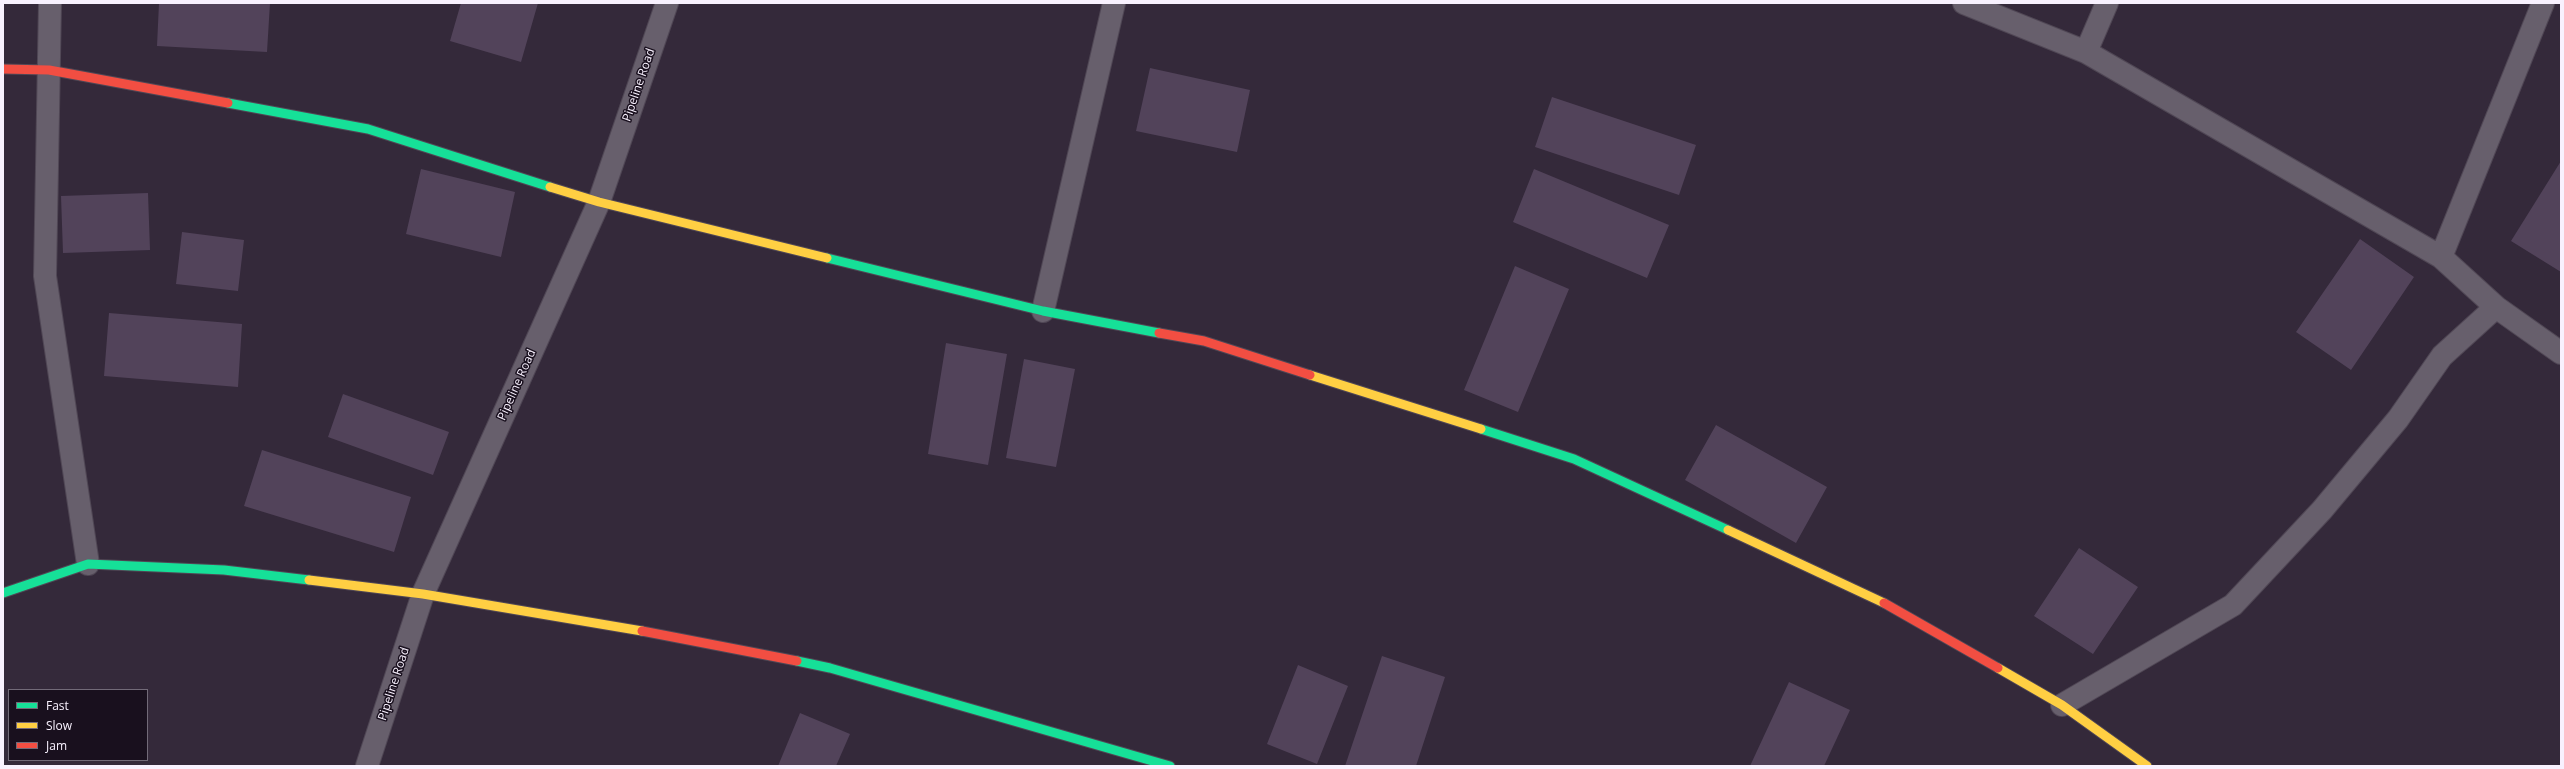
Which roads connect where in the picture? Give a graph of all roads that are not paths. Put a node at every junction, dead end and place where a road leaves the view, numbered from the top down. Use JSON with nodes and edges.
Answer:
{"nodes":[{"id":1,"x":50,"y":3,"type":"edge"},
{"id":2,"x":667,"y":3,"type":"edge"},
{"id":3,"x":1114,"y":3,"type":"edge"},
{"id":4,"x":1964,"y":3,"type":"edge"},
{"id":5,"x":2107,"y":3,"type":"edge"},
{"id":6,"x":2543,"y":3,"type":"edge"},
{"id":7,"x":2086,"y":52,"type":"junction"},
{"id":8,"x":3,"y":69,"type":"edge"},
{"id":9,"x":50,"y":70,"type":"junction"},
{"id":10,"x":599,"y":202,"type":"junction"},
{"id":11,"x":2441,"y":257,"type":"junction"},
{"id":12,"x":2496,"y":307,"type":"junction"},
{"id":13,"x":1044,"y":311,"type":"junction"},
{"id":14,"x":2561,"y":353,"type":"edge"},
{"id":15,"x":88,"y":564,"type":"junction"},
{"id":16,"x":3,"y":593,"type":"edge"},
{"id":17,"x":423,"y":594,"type":"junction"},
{"id":18,"x":2062,"y":705,"type":"junction"},
{"id":19,"x":367,"y":766,"type":"edge"},
{"id":20,"x":1170,"y":766,"type":"edge"},
{"id":21,"x":2147,"y":766,"type":"edge"}],
"edges":[{"from":1,"to":9,"type":"street"},
{"from":2,"to":10,"type":"street","name":"Pipeline Road"},
{"from":3,"to":13,"type":"street"},
{"from":4,"to":7,"type":"street"},
{"from":5,"to":7,"type":"street"},
{"from":6,"to":11,"type":"street"},
{"from":7,"to":11,"type":"street"},
{"from":8,"to":9,"type":"street"},
{"from":9,"to":10,"type":"street"},
{"from":9,"to":15,"type":"street"},
{"from":10,"to":13,"type":"street"},
{"from":10,"to":17,"type":"street","name":"Pipeline Road"},
{"from":11,"to":12,"type":"street"},
{"from":12,"to":14,"type":"street"},
{"from":12,"to":18,"type":"street"},
{"from":13,"to":18,"type":"street"},
{"from":15,"to":16,"type":"street"},
{"from":15,"to":17,"type":"street"},
{"from":17,"to":19,"type":"street","name":"Pipeline Road"},
{"from":17,"to":20,"type":"street"},
{"from":18,"to":21,"type":"street"}]}
